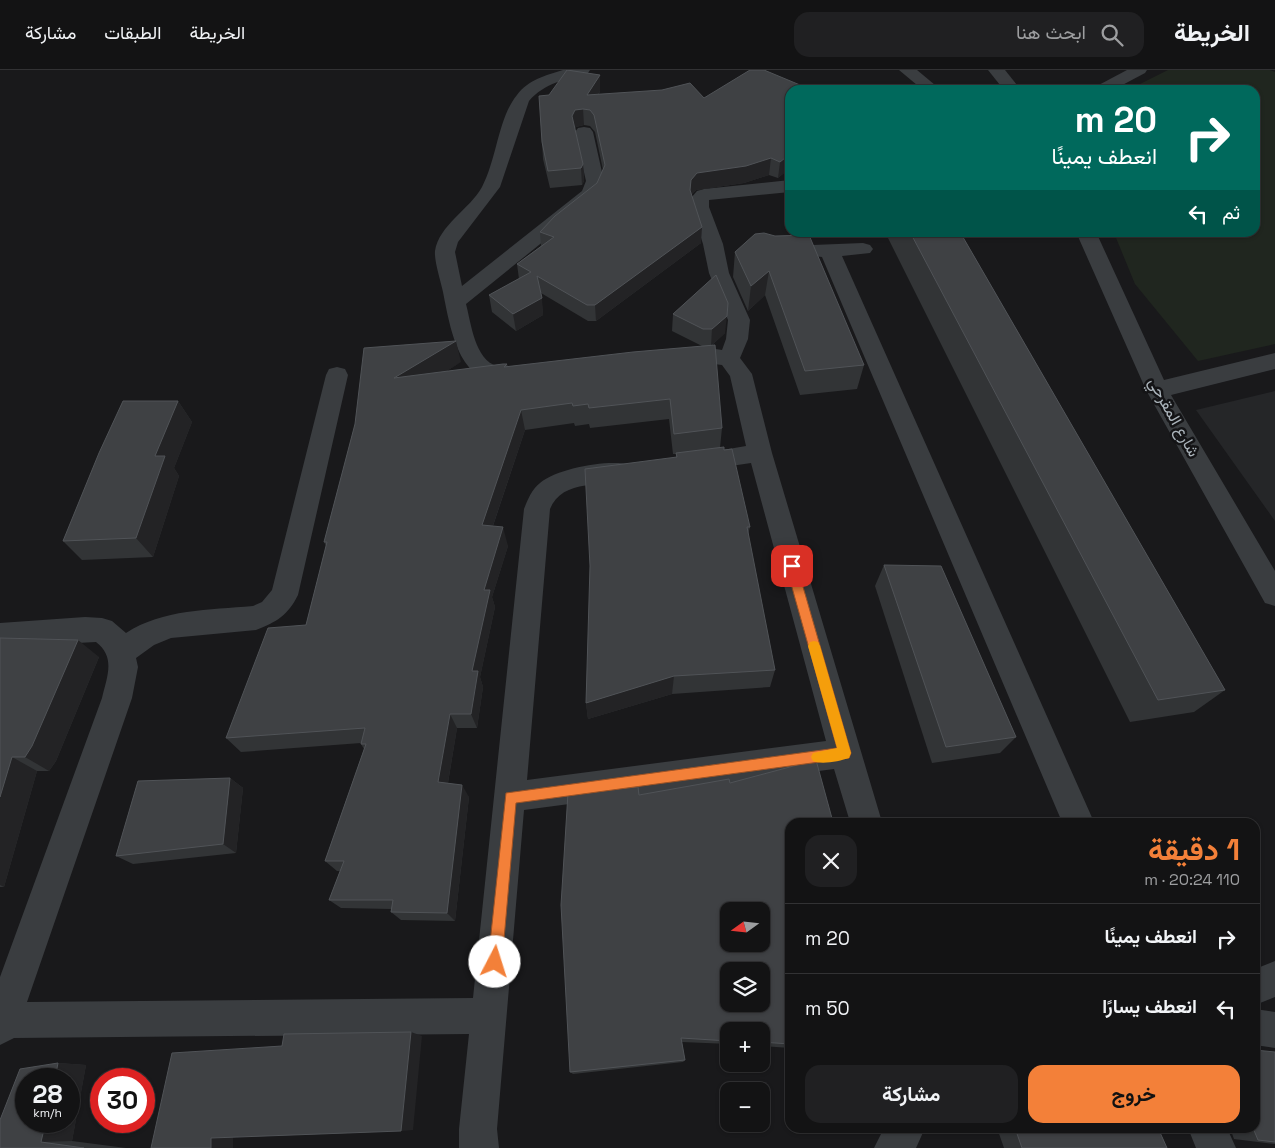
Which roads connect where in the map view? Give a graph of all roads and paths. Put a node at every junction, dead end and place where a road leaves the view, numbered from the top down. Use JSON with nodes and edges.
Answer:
{"nodes":[{"id":1,"x":582,"y":70,"type":"edge"},
{"id":2,"x":907,"y":70,"type":"edge"},
{"id":3,"x":996,"y":70,"type":"edge"},
{"id":4,"x":1139,"y":70,"type":"edge"},
{"id":5,"x":549,"y":74,"type":"edge"},
{"id":6,"x":926,"y":85,"type":"edge"},
{"id":7,"x":1009,"y":85,"type":"edge"},
{"id":8,"x":1110,"y":85,"type":"edge"},
{"id":9,"x":584,"y":132,"type":"dead end"},
{"id":10,"x":785,"y":187,"type":"edge"},
{"id":11,"x":1088,"y":237,"type":"edge"},
{"id":12,"x":863,"y":249,"type":"dead end"},
{"id":13,"x":829,"y":250,"type":"junction"},
{"id":14,"x":791,"y":252,"type":"edge"},
{"id":15,"x":456,"y":302,"type":"junction"},
{"id":16,"x":729,"y":359,"type":"junction"},
{"id":17,"x":658,"y":360,"type":"edge"},
{"id":18,"x":1275,"y":362,"type":"edge"},
{"id":19,"x":531,"y":373,"type":"edge"},
{"id":20,"x":337,"y":375,"type":"dead end"},
{"id":21,"x":1157,"y":390,"type":"junction"},
{"id":22,"x":760,"y":453,"type":"junction"},
{"id":23,"x":673,"y":465,"type":"edge"},
{"id":24,"x":644,"y":469,"type":"edge"},
{"id":25,"x":1275,"y":595,"type":"edge"},
{"id":26,"x":0,"y":636,"type":"edge"},
{"id":27,"x":121,"y":654,"type":"junction"},
{"id":28,"x":845,"y":753,"type":"junction"},
{"id":29,"x":510,"y":797,"type":"junction"},
{"id":30,"x":865,"y":818,"type":"edge"},
{"id":31,"x":1076,"y":818,"type":"edge"},
{"id":32,"x":1275,"y":979,"type":"edge"},
{"id":33,"x":1260,"y":985,"type":"edge"},
{"id":34,"x":490,"y":1016,"type":"junction"},
{"id":35,"x":1,"y":1024,"type":"edge"},
{"id":36,"x":1260,"y":1028,"type":"edge"},
{"id":37,"x":1275,"y":1030,"type":"edge"},
{"id":38,"x":903,"y":1133,"type":"edge"},
{"id":39,"x":1209,"y":1133,"type":"edge"},
{"id":40,"x":479,"y":1148,"type":"edge"},
{"id":41,"x":894,"y":1148,"type":"edge"},
{"id":42,"x":1216,"y":1148,"type":"edge"}],
"edges":[{"from":1,"to":5,"type":"street"},
{"from":2,"to":6,"type":"street"},
{"from":3,"to":7,"type":"street"},
{"from":4,"to":8,"type":"street"},
{"from":5,"to":15,"type":"street"},
{"from":9,"to":15,"type":"street"},
{"from":10,"to":16,"type":"street"},
{"from":11,"to":21,"type":"street","name":"شارع المقرحي"},
{"from":12,"to":13,"type":"street"},
{"from":13,"to":14,"type":"street"},
{"from":13,"to":31,"type":"street"},
{"from":15,"to":19,"type":"street"},
{"from":16,"to":17,"type":"street"},
{"from":16,"to":22,"type":"street"},
{"from":18,"to":21,"type":"street"},
{"from":20,"to":27,"type":"street"},
{"from":21,"to":25,"type":"street","name":"شارع المقرحي"},
{"from":22,"to":23,"type":"street"},
{"from":22,"to":28,"type":"street"},
{"from":24,"to":29,"type":"street"},
{"from":26,"to":27,"type":"street"},
{"from":27,"to":35,"type":"street"},
{"from":28,"to":29,"type":"street"},
{"from":28,"to":30,"type":"street"},
{"from":29,"to":34,"type":"street"},
{"from":32,"to":33,"type":"street"},
{"from":34,"to":35,"type":"street"},
{"from":34,"to":40,"type":"street"},
{"from":36,"to":37,"type":"street"},
{"from":38,"to":41,"type":"street"},
{"from":39,"to":42,"type":"street"}]}
